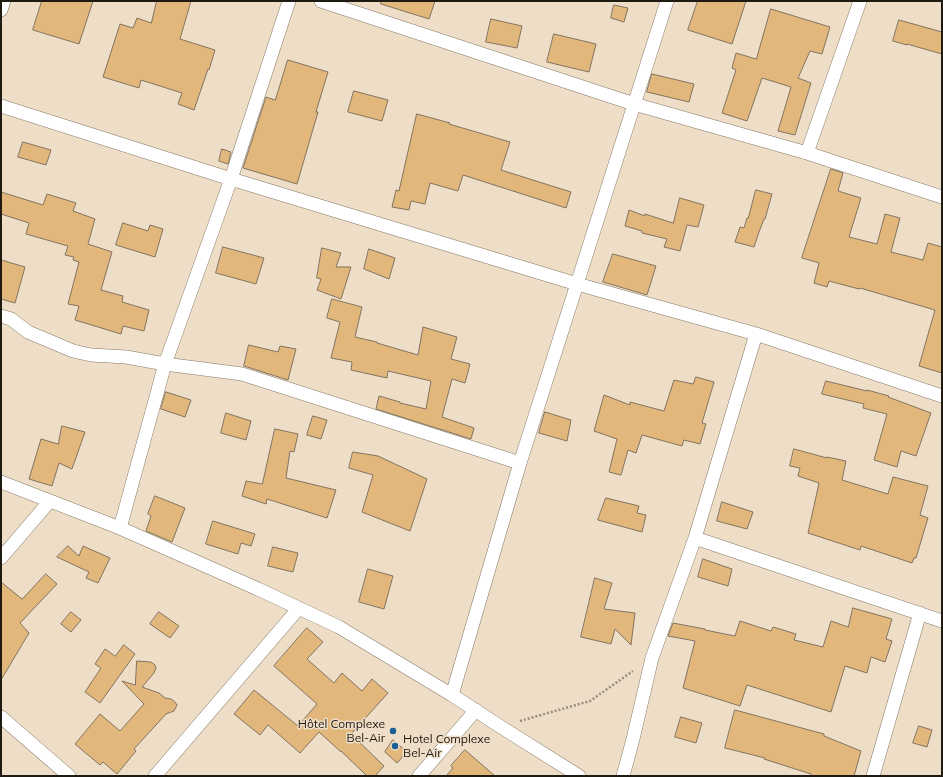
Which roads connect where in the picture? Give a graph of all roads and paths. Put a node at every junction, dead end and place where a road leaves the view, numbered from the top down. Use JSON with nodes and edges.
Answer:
{"nodes":[{"id":1,"x":4,"y":1,"type":"edge"},
{"id":2,"x":289,"y":1,"type":"edge"},
{"id":3,"x":321,"y":1,"type":"edge"},
{"id":4,"x":667,"y":1,"type":"edge"},
{"id":5,"x":860,"y":1,"type":"edge"},
{"id":6,"x":1,"y":10,"type":"edge"},
{"id":7,"x":634,"y":104,"type":"junction"},
{"id":8,"x":1,"y":106,"type":"edge"},
{"id":9,"x":807,"y":153,"type":"junction"},
{"id":10,"x":231,"y":179,"type":"junction"},
{"id":11,"x":942,"y":196,"type":"edge"},
{"id":12,"x":577,"y":284,"type":"junction"},
{"id":13,"x":1,"y":316,"type":"edge"},
{"id":14,"x":756,"y":334,"type":"junction"},
{"id":15,"x":165,"y":364,"type":"junction"},
{"id":16,"x":942,"y":396,"type":"edge"},
{"id":17,"x":520,"y":464,"type":"junction"},
{"id":18,"x":1,"y":482,"type":"edge"},
{"id":19,"x":49,"y":502,"type":"junction"},
{"id":20,"x":120,"y":528,"type":"junction"},
{"id":21,"x":695,"y":538,"type":"junction"},
{"id":22,"x":1,"y":558,"type":"edge"},
{"id":23,"x":299,"y":608,"type":"junction"},
{"id":24,"x":920,"y":613,"type":"junction"},
{"id":25,"x":942,"y":621,"type":"edge"},
{"id":26,"x":652,"y":658,"type":"junction"},
{"id":27,"x":452,"y":695,"type":"junction"},
{"id":28,"x":476,"y":710,"type":"junction"},
{"id":29,"x":1,"y":717,"type":"edge"},
{"id":30,"x":501,"y":727,"type":"junction"},
{"id":31,"x":69,"y":776,"type":"edge"},
{"id":32,"x":155,"y":776,"type":"edge"},
{"id":33,"x":419,"y":776,"type":"edge"},
{"id":34,"x":579,"y":776,"type":"edge"},
{"id":35,"x":623,"y":776,"type":"edge"},
{"id":36,"x":873,"y":776,"type":"edge"}],
"edges":[{"from":1,"to":6,"type":"street"},
{"from":2,"to":10,"type":"street"},
{"from":3,"to":7,"type":"street"},
{"from":4,"to":7,"type":"street"},
{"from":5,"to":9,"type":"street"},
{"from":7,"to":9,"type":"street"},
{"from":7,"to":12,"type":"street"},
{"from":8,"to":10,"type":"street"},
{"from":9,"to":11,"type":"street"},
{"from":10,"to":12,"type":"street"},
{"from":10,"to":15,"type":"street"},
{"from":12,"to":14,"type":"street"},
{"from":12,"to":17,"type":"street"},
{"from":13,"to":15,"type":"street"},
{"from":14,"to":16,"type":"street"},
{"from":14,"to":21,"type":"street"},
{"from":15,"to":17,"type":"street"},
{"from":15,"to":20,"type":"street"},
{"from":17,"to":27,"type":"street"},
{"from":18,"to":19,"type":"street"},
{"from":19,"to":20,"type":"street"},
{"from":19,"to":22,"type":"street"},
{"from":20,"to":23,"type":"street"},
{"from":21,"to":24,"type":"street"},
{"from":21,"to":26,"type":"street"},
{"from":23,"to":27,"type":"street"},
{"from":23,"to":32,"type":"street"},
{"from":24,"to":25,"type":"street"},
{"from":24,"to":36,"type":"street"},
{"from":26,"to":30,"type":"path"},
{"from":26,"to":35,"type":"street"},
{"from":27,"to":28,"type":"street"},
{"from":28,"to":30,"type":"street"},
{"from":28,"to":33,"type":"street"},
{"from":29,"to":31,"type":"street"},
{"from":30,"to":34,"type":"street"}]}
